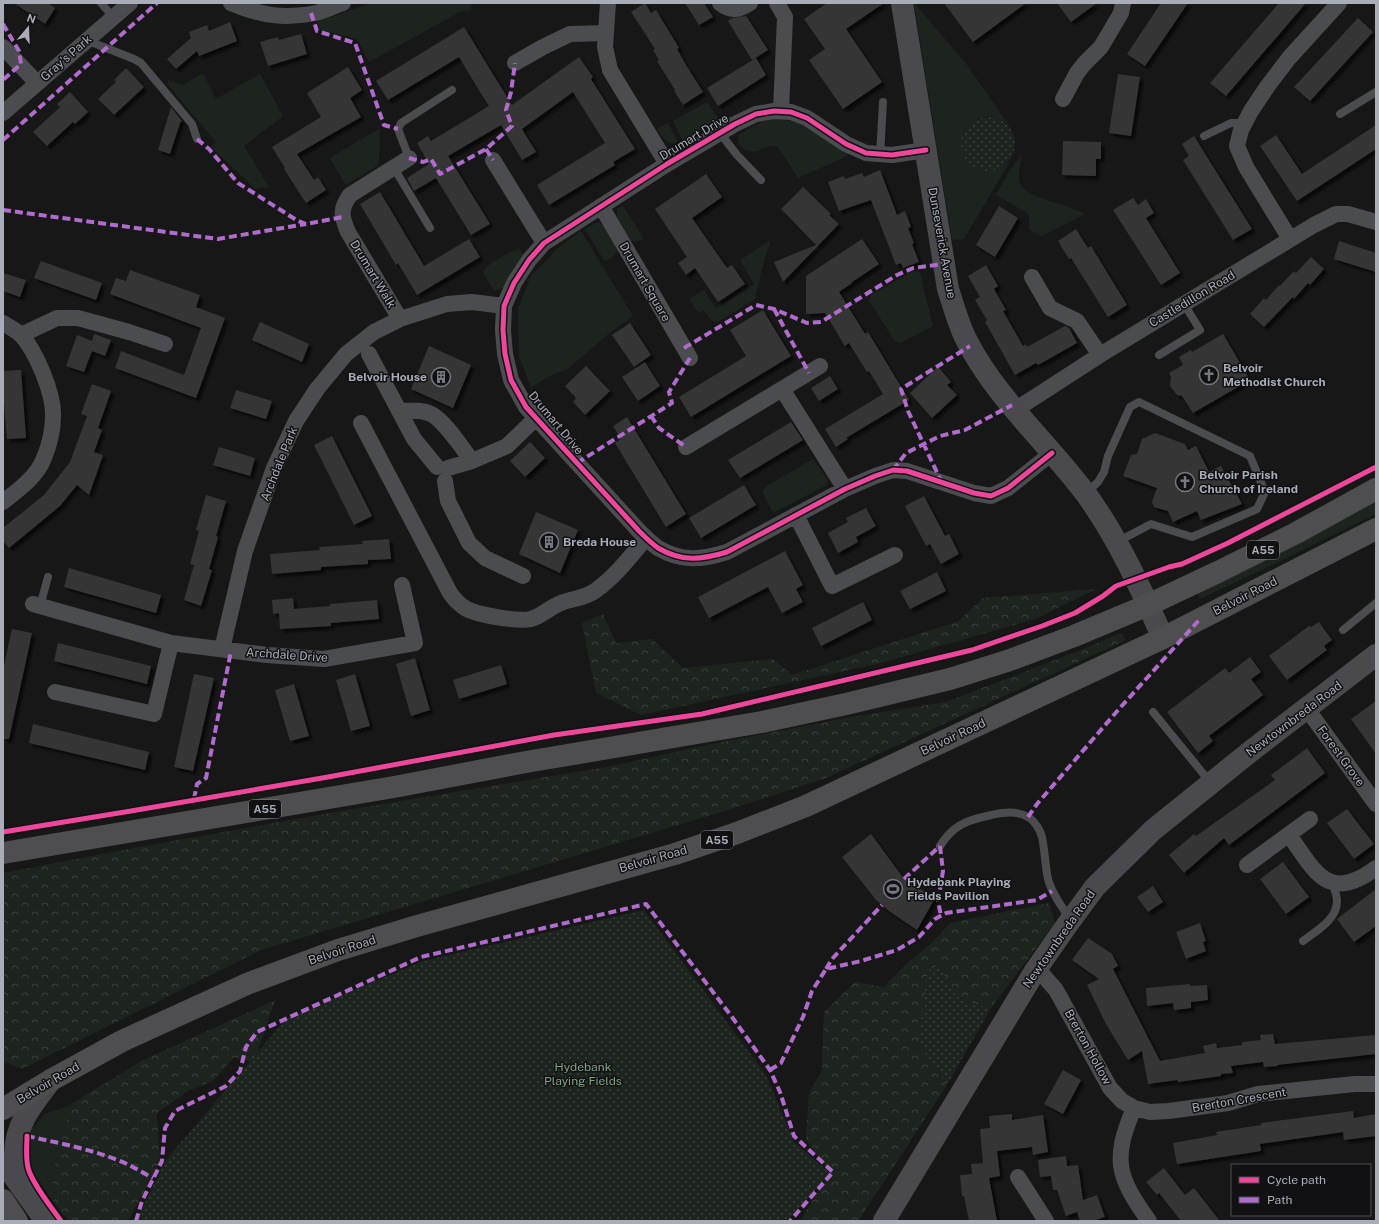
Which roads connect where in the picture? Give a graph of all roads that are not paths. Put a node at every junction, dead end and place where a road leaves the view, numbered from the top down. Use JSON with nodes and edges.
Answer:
{"nodes":[{"id":1,"x":101,"y":3,"type":"edge"},
{"id":2,"x":130,"y":3,"type":"edge"},
{"id":3,"x":234,"y":3,"type":"edge"},
{"id":4,"x":343,"y":3,"type":"edge"},
{"id":5,"x":608,"y":3,"type":"edge"},
{"id":6,"x":720,"y":3,"type":"edge"},
{"id":7,"x":750,"y":3,"type":"edge"},
{"id":8,"x":777,"y":3,"type":"edge"},
{"id":9,"x":902,"y":3,"type":"edge"},
{"id":10,"x":1124,"y":3,"type":"edge"},
{"id":11,"x":1339,"y":3,"type":"edge"},
{"id":12,"x":114,"y":17,"type":"junction"},
{"id":13,"x":606,"y":33,"type":"junction"},
{"id":14,"x":86,"y":40,"type":"junction"},
{"id":15,"x":3,"y":47,"type":"edge"},
{"id":16,"x":515,"y":63,"type":"dead end"},
{"id":17,"x":38,"y":83,"type":"junction"},
{"id":18,"x":452,"y":90,"type":"dead end"},
{"id":19,"x":1376,"y":92,"type":"edge"},
{"id":20,"x":1063,"y":99,"type":"dead end"},
{"id":21,"x":883,"y":102,"type":"dead end"},
{"id":22,"x":781,"y":111,"type":"junction"},
{"id":23,"x":3,"y":113,"type":"edge"},
{"id":24,"x":1340,"y":114,"type":"dead end"},
{"id":25,"x":1245,"y":123,"type":"junction"},
{"id":26,"x":720,"y":133,"type":"junction"},
{"id":27,"x":1204,"y":136,"type":"dead end"},
{"id":28,"x":197,"y":139,"type":"dead end"},
{"id":29,"x":926,"y":150,"type":"junction"},
{"id":30,"x":880,"y":155,"type":"junction"},
{"id":31,"x":409,"y":158,"type":"joint"},
{"id":32,"x":493,"y":160,"type":"dead end"},
{"id":33,"x":667,"y":164,"type":"junction"},
{"id":34,"x":394,"y":168,"type":"junction"},
{"id":35,"x":761,"y":180,"type":"dead end"},
{"id":36,"x":601,"y":206,"type":"junction"},
{"id":37,"x":1376,"y":222,"type":"edge"},
{"id":38,"x":430,"y":228,"type":"dead end"},
{"id":39,"x":1290,"y":239,"type":"junction"},
{"id":40,"x":544,"y":243,"type":"junction"},
{"id":41,"x":1032,"y":277,"type":"dead end"},
{"id":42,"x":1184,"y":304,"type":"junction"},
{"id":43,"x":504,"y":306,"type":"junction"},
{"id":44,"x":400,"y":319,"type":"junction"},
{"id":45,"x":3,"y":323,"type":"edge"},
{"id":46,"x":21,"y":335,"type":"junction"},
{"id":47,"x":165,"y":344,"type":"dead end"},
{"id":48,"x":369,"y":354,"type":"dead end"},
{"id":49,"x":1100,"y":355,"type":"junction"},
{"id":50,"x":1159,"y":355,"type":"dead end"},
{"id":51,"x":690,"y":358,"type":"dead end"},
{"id":52,"x":820,"y":366,"type":"dead end"},
{"id":53,"x":782,"y":389,"type":"junction"},
{"id":54,"x":1015,"y":410,"type":"junction"},
{"id":55,"x":399,"y":411,"type":"junction"},
{"id":56,"x":536,"y":418,"type":"junction"},
{"id":57,"x":361,"y":423,"type":"dead end"},
{"id":58,"x":686,"y":447,"type":"dead end"},
{"id":59,"x":1052,"y":453,"type":"junction"},
{"id":60,"x":472,"y":461,"type":"junction"},
{"id":61,"x":443,"y":472,"type":"junction"},
{"id":62,"x":1376,"y":489,"type":"edge"},
{"id":63,"x":845,"y":490,"type":"junction"},
{"id":64,"x":1086,"y":494,"type":"junction"},
{"id":65,"x":3,"y":502,"type":"edge"},
{"id":66,"x":796,"y":515,"type":"junction"},
{"id":67,"x":1376,"y":529,"type":"edge"},
{"id":68,"x":646,"y":538,"type":"junction"},
{"id":69,"x":1116,"y":543,"type":"junction"},
{"id":70,"x":896,"y":555,"type":"dead end"},
{"id":71,"x":523,"y":576,"type":"dead end"},
{"id":72,"x":48,"y":577,"type":"dead end"},
{"id":73,"x":402,"y":586,"type":"dead end"},
{"id":74,"x":1376,"y":603,"type":"edge"},
{"id":75,"x":36,"y":605,"type":"joint"},
{"id":76,"x":1148,"y":605,"type":"junction"},
{"id":77,"x":1343,"y":630,"type":"dead end"},
{"id":78,"x":1163,"y":638,"type":"junction"},
{"id":79,"x":171,"y":643,"type":"junction"},
{"id":80,"x":222,"y":649,"type":"junction"},
{"id":81,"x":1376,"y":655,"type":"edge"},
{"id":82,"x":55,"y":692,"type":"dead end"},
{"id":83,"x":1306,"y":709,"type":"junction"},
{"id":84,"x":1153,"y":712,"type":"dead end"},
{"id":85,"x":1211,"y":783,"type":"junction"},
{"id":86,"x":1376,"y":804,"type":"edge"},
{"id":87,"x":1310,"y":819,"type":"dead end"},
{"id":88,"x":1289,"y":835,"type":"junction"},
{"id":89,"x":940,"y":846,"type":"dead end"},
{"id":90,"x":3,"y":853,"type":"edge"},
{"id":91,"x":1247,"y":865,"type":"dead end"},
{"id":92,"x":1376,"y":868,"type":"edge"},
{"id":93,"x":1332,"y":883,"type":"junction"},
{"id":94,"x":1070,"y":920,"type":"junction"},
{"id":95,"x":1303,"y":941,"type":"dead end"},
{"id":96,"x":1036,"y":970,"type":"junction"},
{"id":97,"x":51,"y":1080,"type":"junction"},
{"id":98,"x":1376,"y":1084,"type":"edge"},
{"id":99,"x":1134,"y":1108,"type":"junction"},
{"id":100,"x":3,"y":1109,"type":"edge"},
{"id":101,"x":1150,"y":1112,"type":"joint"},
{"id":102,"x":3,"y":1161,"type":"edge"},
{"id":103,"x":1018,"y":1177,"type":"dead end"},
{"id":104,"x":17,"y":1178,"type":"junction"},
{"id":105,"x":3,"y":1200,"type":"edge"},
{"id":106,"x":17,"y":1221,"type":"edge"},
{"id":107,"x":46,"y":1221,"type":"edge"},
{"id":108,"x":884,"y":1221,"type":"edge"},
{"id":109,"x":1046,"y":1221,"type":"edge"},
{"id":110,"x":1149,"y":1221,"type":"edge"}],
"edges":[{"from":1,"to":12,"type":"lane"},
{"from":2,"to":12,"type":"street","name":"Gray's Park"},
{"from":3,"to":4,"type":"street"},
{"from":5,"to":13,"type":"street"},
{"from":6,"to":7,"type":"street"},
{"from":8,"to":22,"type":"street"},
{"from":9,"to":29,"type":"street","name":"Dunseverick Avenue"},
{"from":10,"to":20,"type":"street"},
{"from":11,"to":25,"type":"street"},
{"from":12,"to":14,"type":"street","name":"Gray's Park"},
{"from":13,"to":16,"type":"street"},
{"from":13,"to":33,"type":"street"},
{"from":14,"to":17,"type":"street","name":"Gray's Park"},
{"from":14,"to":28,"type":"lane"},
{"from":15,"to":17,"type":"street"},
{"from":17,"to":23,"type":"street","name":"Gray's Park"},
{"from":18,"to":31,"type":"lane"},
{"from":19,"to":24,"type":"lane"},
{"from":21,"to":30,"type":"lane"},
{"from":22,"to":26,"type":"street","name":"Drumart Drive"},
{"from":22,"to":30,"type":"street","name":"Drumart Drive"},
{"from":25,"to":27,"type":"lane"},
{"from":25,"to":39,"type":"street"},
{"from":26,"to":33,"type":"street","name":"Drumart Drive"},
{"from":26,"to":35,"type":"lane"},
{"from":29,"to":30,"type":"street","name":"Drumart Drive"},
{"from":29,"to":54,"type":"street","name":"Dunseverick Avenue"},
{"from":31,"to":34,"type":"street","name":"Drumart Walk"},
{"from":32,"to":40,"type":"street"},
{"from":33,"to":36,"type":"street","name":"Drumart Drive"},
{"from":34,"to":38,"type":"lane"},
{"from":34,"to":44,"type":"street","name":"Drumart Walk"},
{"from":36,"to":40,"type":"street","name":"Drumart Drive"},
{"from":36,"to":51,"type":"street","name":"Drumart Square"},
{"from":37,"to":39,"type":"street","name":"Castledillon Road"},
{"from":39,"to":42,"type":"street","name":"Castledillon Road"},
{"from":40,"to":43,"type":"street","name":"Drumart Drive"},
{"from":41,"to":49,"type":"street"},
{"from":42,"to":49,"type":"street","name":"Castledillon Road"},
{"from":42,"to":50,"type":"lane"},
{"from":43,"to":44,"type":"street","name":"Drumart Walk"},
{"from":43,"to":56,"type":"street","name":"Drumart Drive"},
{"from":44,"to":80,"type":"street","name":"Archdale Park"},
{"from":45,"to":46,"type":"street"},
{"from":46,"to":47,"type":"street"},
{"from":46,"to":65,"type":"street"},
{"from":48,"to":55,"type":"street"},
{"from":49,"to":54,"type":"street","name":"Castledillon Road"},
{"from":52,"to":53,"type":"street"},
{"from":53,"to":58,"type":"street"},
{"from":53,"to":63,"type":"street"},
{"from":54,"to":59,"type":"street","name":"Dunseverick Avenue"},
{"from":55,"to":60,"type":"street"},
{"from":55,"to":61,"type":"street"},
{"from":56,"to":60,"type":"street"},
{"from":56,"to":68,"type":"street","name":"Drumart Drive"},
{"from":57,"to":68,"type":"street"},
{"from":59,"to":63,"type":"street","name":"Drumart Drive"},
{"from":59,"to":64,"type":"street","name":"Dunseverick Avenue"},
{"from":60,"to":61,"type":"street"},
{"from":61,"to":71,"type":"street"},
{"from":62,"to":76,"type":"highway","number":"A55"},
{"from":63,"to":66,"type":"street","name":"Drumart Drive"},
{"from":64,"to":69,"type":"street","name":"Dunseverick Avenue"},
{"from":64,"to":69,"type":"lane"},
{"from":66,"to":68,"type":"street","name":"Drumart Drive"},
{"from":66,"to":70,"type":"street"},
{"from":67,"to":78,"type":"highway","name":"Belvoir Road","number":"A55"},
{"from":69,"to":76,"type":"street","name":"Dunseverick Avenue"},
{"from":72,"to":75,"type":"lane"},
{"from":73,"to":80,"type":"street","name":"Archdale Drive"},
{"from":74,"to":77,"type":"lane"},
{"from":75,"to":79,"type":"street","name":"Archdale Drive"},
{"from":76,"to":78,"type":"street","name":"Dunseverick Avenue"},
{"from":76,"to":90,"type":"highway","number":"A55"},
{"from":78,"to":97,"type":"highway","name":"Belvoir Road","number":"A55"},
{"from":79,"to":80,"type":"street","name":"Archdale Drive"},
{"from":79,"to":82,"type":"street"},
{"from":81,"to":83,"type":"street","name":"Newtownbreda Road"},
{"from":83,"to":85,"type":"street","name":"Newtownbreda Road"},
{"from":83,"to":86,"type":"street","name":"Forest Grove"},
{"from":84,"to":85,"type":"lane"},
{"from":85,"to":94,"type":"street","name":"Newtownbreda Road"},
{"from":87,"to":88,"type":"street"},
{"from":88,"to":91,"type":"street"},
{"from":88,"to":93,"type":"street"},
{"from":89,"to":94,"type":"lane"},
{"from":92,"to":93,"type":"street"},
{"from":93,"to":95,"type":"lane"},
{"from":94,"to":96,"type":"street","name":"Newtownbreda Road"},
{"from":96,"to":99,"type":"street","name":"Brerton Hollow"},
{"from":96,"to":108,"type":"street","name":"Newtownbreda Road"},
{"from":97,"to":100,"type":"highway","name":"Belvoir Road","number":"A55"},
{"from":97,"to":104,"type":"street"},
{"from":98,"to":101,"type":"street","name":"Brerton Crescent"},
{"from":99,"to":101,"type":"street","name":"Brerton Hollow"},
{"from":99,"to":110,"type":"street"},
{"from":102,"to":104,"type":"street"},
{"from":103,"to":109,"type":"street"},
{"from":104,"to":107,"type":"street"},
{"from":105,"to":106,"type":"highway"}]}
